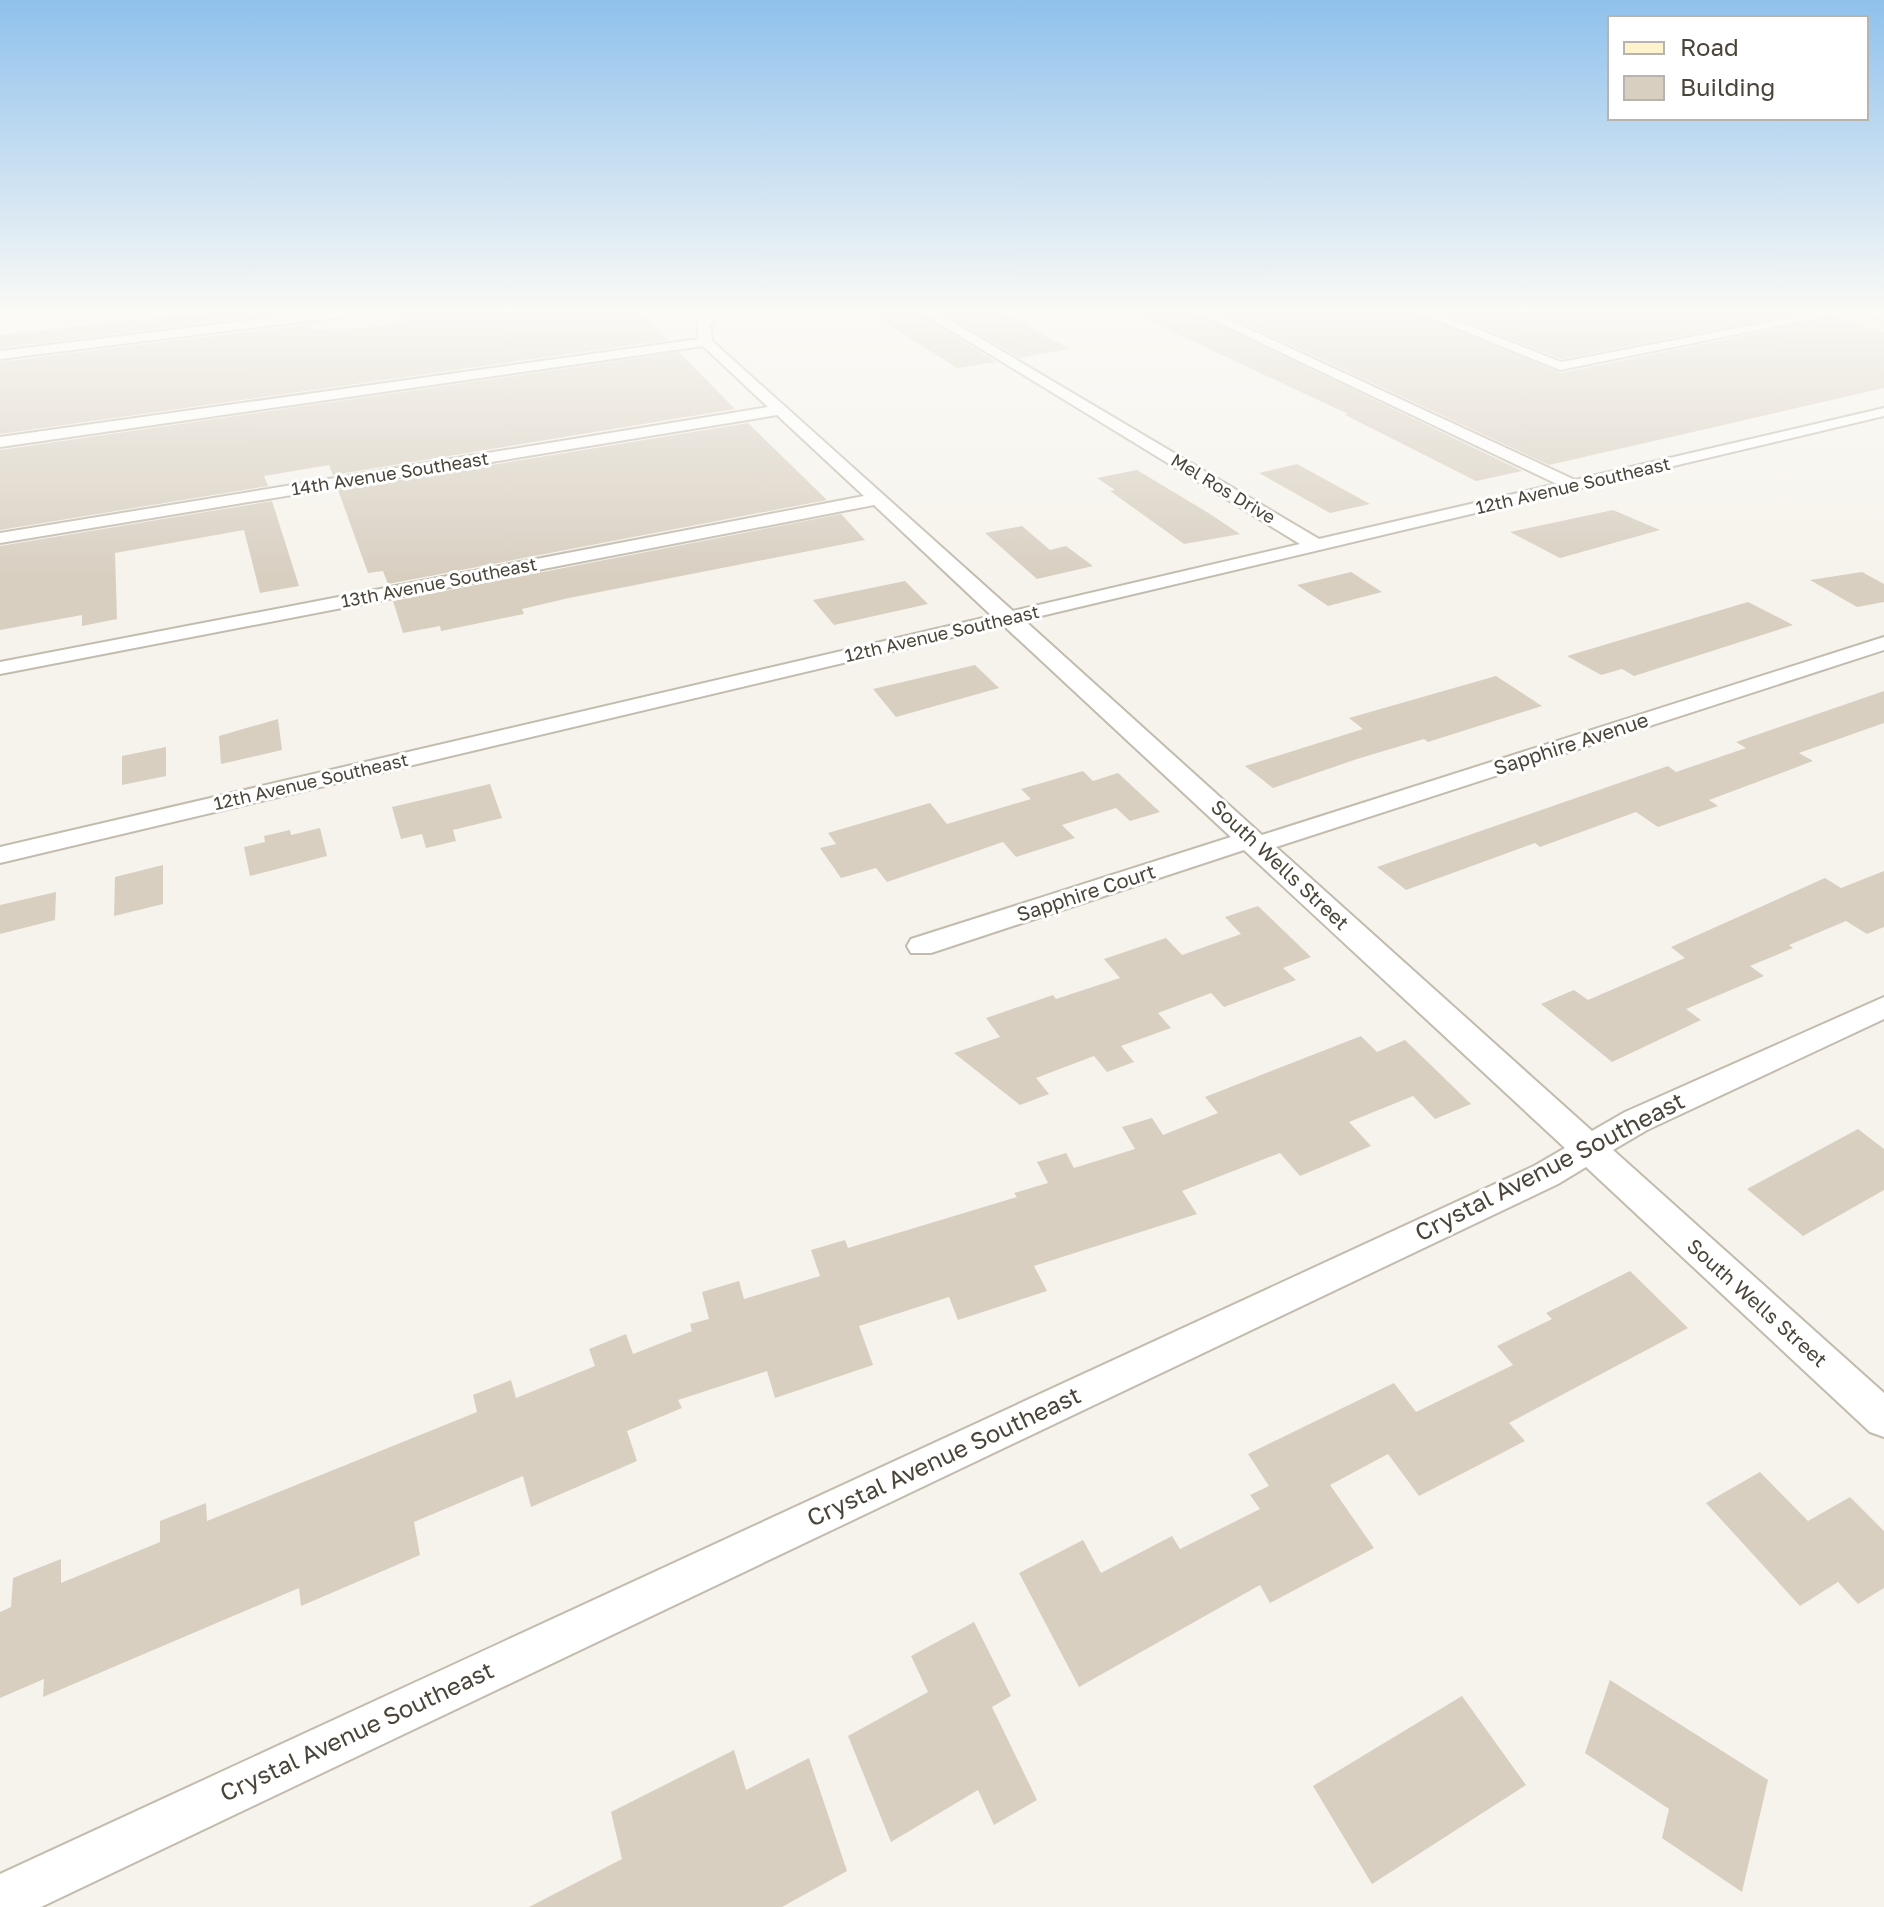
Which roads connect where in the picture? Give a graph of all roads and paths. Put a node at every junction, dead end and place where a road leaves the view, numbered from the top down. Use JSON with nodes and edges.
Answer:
{"nodes":[{"id":1,"x":311,"y":398,"type":"edge"},
{"id":2,"x":766,"y":398,"type":"edge"},
{"id":3,"x":1070,"y":398,"type":"edge"},
{"id":4,"x":1387,"y":398,"type":"edge"},
{"id":5,"x":779,"y":410,"type":"junction"},
{"id":6,"x":1884,"y":412,"type":"edge"},
{"id":7,"x":0,"y":442,"type":"edge"},
{"id":8,"x":1573,"y":485,"type":"junction"},
{"id":9,"x":878,"y":499,"type":"junction"},
{"id":10,"x":0,"y":538,"type":"edge"},
{"id":11,"x":1317,"y":546,"type":"junction"},
{"id":12,"x":1009,"y":618,"type":"junction"},
{"id":13,"x":1884,"y":643,"type":"edge"},
{"id":14,"x":0,"y":668,"type":"edge"},
{"id":15,"x":1254,"y":842,"type":"junction"},
{"id":16,"x":0,"y":855,"type":"edge"},
{"id":17,"x":921,"y":946,"type":"dead end"},
{"id":18,"x":1884,"y":1007,"type":"edge"},
{"id":19,"x":1588,"y":1150,"type":"junction"},
{"id":20,"x":1884,"y":1419,"type":"edge"},
{"id":21,"x":0,"y":1900,"type":"edge"}],
"edges":[{"from":1,"to":7,"type":"street"},
{"from":2,"to":5,"type":"street","name":"South Wells Street"},
{"from":3,"to":11,"type":"street","name":"Mel Ros Drive"},
{"from":4,"to":8,"type":"street"},
{"from":5,"to":9,"type":"street","name":"South Wells Street"},
{"from":5,"to":10,"type":"street","name":"14th Avenue Southeast"},
{"from":6,"to":8,"type":"street","name":"12th Avenue Southeast"},
{"from":8,"to":11,"type":"street","name":"12th Avenue Southeast"},
{"from":9,"to":12,"type":"street","name":"South Wells Street"},
{"from":9,"to":14,"type":"street","name":"13th Avenue Southeast"},
{"from":11,"to":12,"type":"street","name":"12th Avenue Southeast"},
{"from":12,"to":15,"type":"street","name":"South Wells Street"},
{"from":12,"to":16,"type":"street","name":"12th Avenue Southeast"},
{"from":13,"to":15,"type":"street","name":"Sapphire Avenue"},
{"from":15,"to":17,"type":"street","name":"Sapphire Court"},
{"from":15,"to":19,"type":"street","name":"South Wells Street"},
{"from":18,"to":19,"type":"street","name":"Crystal Avenue Southeast"},
{"from":19,"to":20,"type":"street","name":"South Wells Street"},
{"from":19,"to":21,"type":"street","name":"Crystal Avenue Southeast"}]}
